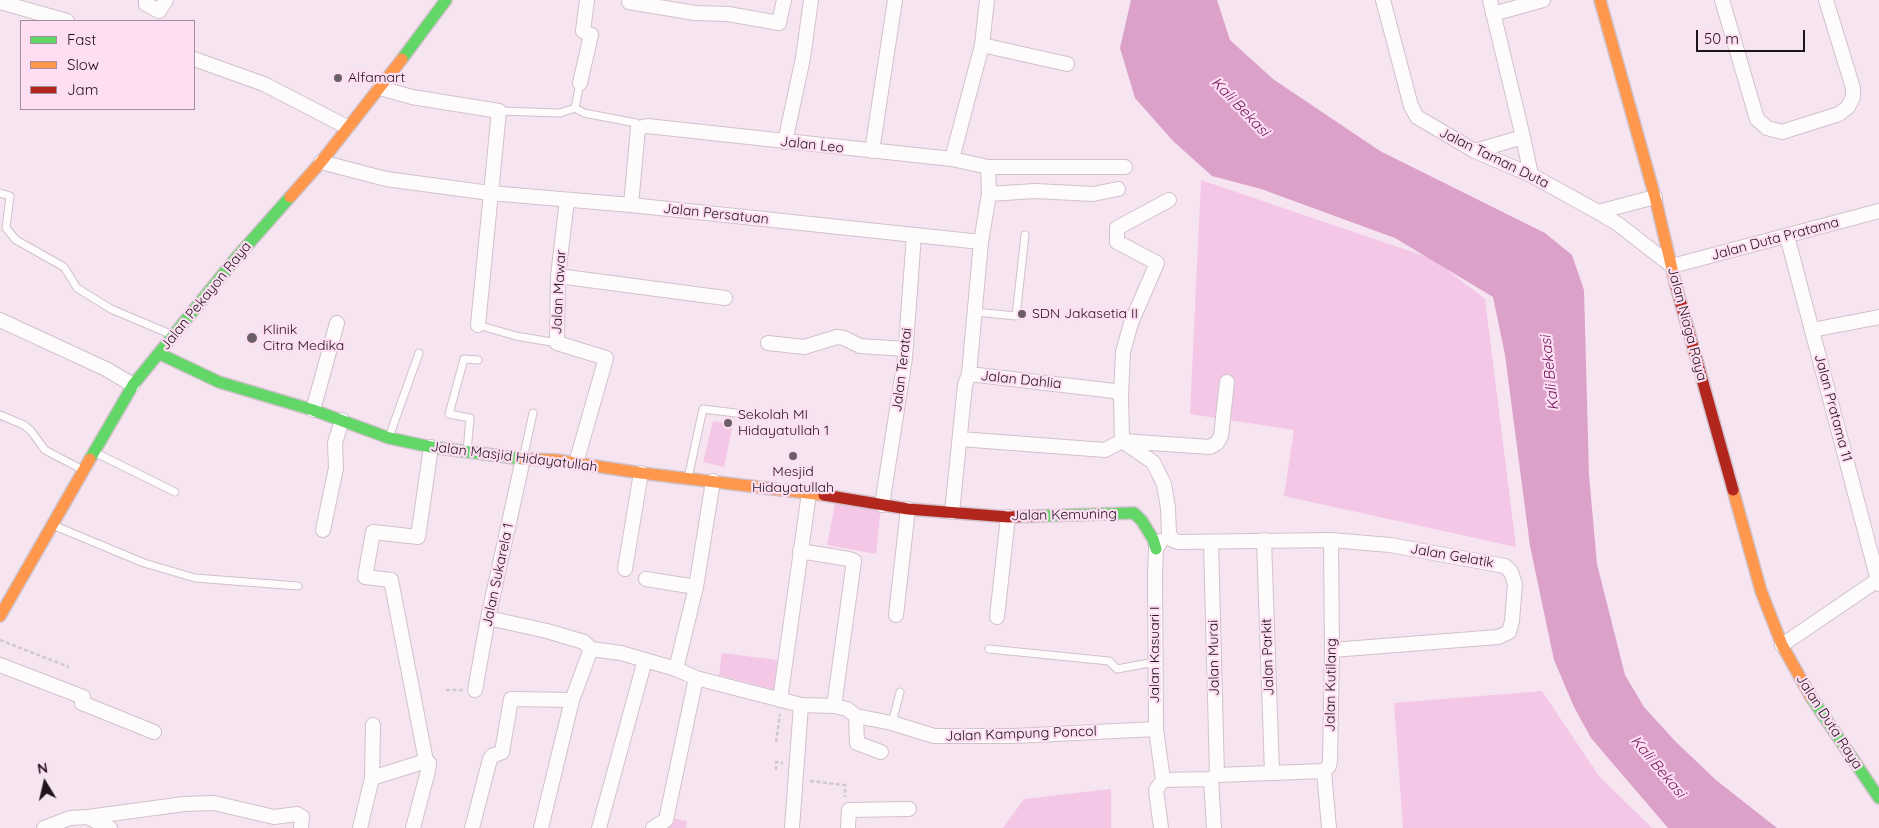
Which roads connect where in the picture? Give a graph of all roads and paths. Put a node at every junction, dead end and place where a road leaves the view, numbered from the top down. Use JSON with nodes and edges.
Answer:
{"nodes":[{"id":1,"x":146,"y":0,"type":"edge"},
{"id":2,"x":166,"y":0,"type":"edge"},
{"id":3,"x":446,"y":0,"type":"edge"},
{"id":4,"x":587,"y":0,"type":"edge"},
{"id":5,"x":630,"y":0,"type":"edge"},
{"id":6,"x":784,"y":0,"type":"edge"},
{"id":7,"x":811,"y":0,"type":"edge"},
{"id":8,"x":895,"y":0,"type":"edge"},
{"id":9,"x":987,"y":0,"type":"edge"},
{"id":10,"x":1383,"y":0,"type":"edge"},
{"id":11,"x":1490,"y":0,"type":"edge"},
{"id":12,"x":1543,"y":0,"type":"edge"},
{"id":13,"x":1600,"y":0,"type":"edge"},
{"id":14,"x":1722,"y":0,"type":"edge"},
{"id":15,"x":1826,"y":0,"type":"edge"},
{"id":16,"x":0,"y":2,"type":"edge"},
{"id":17,"x":1493,"y":14,"type":"junction"},
{"id":18,"x":63,"y":20,"type":"edge"},
{"id":19,"x":982,"y":45,"type":"junction"},
{"id":20,"x":195,"y":59,"type":"edge"},
{"id":21,"x":1067,"y":64,"type":"dead end"},
{"id":22,"x":580,"y":83,"type":"joint"},
{"id":23,"x":380,"y":88,"type":"junction"},
{"id":24,"x":575,"y":108,"type":"junction"},
{"id":25,"x":499,"y":111,"type":"junction"},
{"id":26,"x":347,"y":127,"type":"junction"},
{"id":27,"x":638,"y":128,"type":"junction"},
{"id":28,"x":1523,"y":137,"type":"junction"},
{"id":29,"x":785,"y":142,"type":"junction"},
{"id":30,"x":872,"y":151,"type":"junction"},
{"id":31,"x":1475,"y":151,"type":"junction"},
{"id":32,"x":952,"y":160,"type":"junction"},
{"id":33,"x":321,"y":162,"type":"junction"},
{"id":34,"x":988,"y":167,"type":"junction"},
{"id":35,"x":1125,"y":167,"type":"dead end"},
{"id":36,"x":1531,"y":176,"type":"junction"},
{"id":37,"x":1118,"y":189,"type":"dead end"},
{"id":38,"x":0,"y":193,"type":"edge"},
{"id":39,"x":490,"y":193,"type":"junction"},
{"id":40,"x":989,"y":194,"type":"junction"},
{"id":41,"x":1655,"y":197,"type":"junction"},
{"id":42,"x":567,"y":200,"type":"junction"},
{"id":43,"x":1169,"y":200,"type":"dead end"},
{"id":44,"x":631,"y":205,"type":"junction"},
{"id":45,"x":1879,"y":211,"type":"edge"},
{"id":46,"x":1598,"y":212,"type":"junction"},
{"id":47,"x":914,"y":235,"type":"junction"},
{"id":48,"x":1025,"y":235,"type":"dead end"},
{"id":49,"x":1787,"y":236,"type":"junction"},
{"id":50,"x":981,"y":242,"type":"junction"},
{"id":51,"x":1672,"y":266,"type":"junction"},
{"id":52,"x":558,"y":276,"type":"junction"},
{"id":53,"x":725,"y":298,"type":"dead end"},
{"id":54,"x":976,"y":312,"type":"junction"},
{"id":55,"x":1879,"y":317,"type":"edge"},
{"id":56,"x":0,"y":320,"type":"edge"},
{"id":57,"x":337,"y":323,"type":"dead end"},
{"id":58,"x":478,"y":325,"type":"joint"},
{"id":59,"x":1812,"y":330,"type":"junction"},
{"id":60,"x":173,"y":335,"type":"junction"},
{"id":61,"x":557,"y":343,"type":"junction"},
{"id":62,"x":768,"y":343,"type":"dead end"},
{"id":63,"x":905,"y":349,"type":"junction"},
{"id":64,"x":419,"y":352,"type":"dead end"},
{"id":65,"x":160,"y":354,"type":"junction"},
{"id":66,"x":478,"y":360,"type":"dead end"},
{"id":67,"x":969,"y":374,"type":"junction"},
{"id":68,"x":1226,"y":382,"type":"dead end"},
{"id":69,"x":134,"y":385,"type":"junction"},
{"id":70,"x":1121,"y":395,"type":"junction"},
{"id":71,"x":313,"y":410,"type":"junction"},
{"id":72,"x":533,"y":413,"type":"dead end"},
{"id":73,"x":0,"y":415,"type":"edge"},
{"id":74,"x":752,"y":415,"type":"dead end"},
{"id":75,"x":342,"y":420,"type":"junction"},
{"id":76,"x":389,"y":438,"type":"junction"},
{"id":77,"x":960,"y":439,"type":"junction"},
{"id":78,"x":1122,"y":442,"type":"junction"},
{"id":79,"x":431,"y":448,"type":"junction"},
{"id":80,"x":467,"y":452,"type":"junction"},
{"id":81,"x":96,"y":453,"type":"junction"},
{"id":82,"x":523,"y":459,"type":"junction"},
{"id":83,"x":576,"y":463,"type":"junction"},
{"id":84,"x":86,"y":470,"type":"junction"},
{"id":85,"x":641,"y":473,"type":"junction"},
{"id":86,"x":688,"y":478,"type":"junction"},
{"id":87,"x":713,"y":481,"type":"junction"},
{"id":88,"x":175,"y":492,"type":"dead end"},
{"id":89,"x":809,"y":493,"type":"junction"},
{"id":90,"x":882,"y":505,"type":"junction"},
{"id":91,"x":908,"y":509,"type":"junction"},
{"id":92,"x":952,"y":512,"type":"junction"},
{"id":93,"x":1008,"y":517,"type":"junction"},
{"id":94,"x":53,"y":525,"type":"junction"},
{"id":95,"x":323,"y":530,"type":"dead end"},
{"id":96,"x":1169,"y":534,"type":"junction"},
{"id":97,"x":1264,"y":540,"type":"junction"},
{"id":98,"x":1331,"y":540,"type":"junction"},
{"id":99,"x":1212,"y":542,"type":"junction"},
{"id":100,"x":1156,"y":549,"type":"junction"},
{"id":101,"x":800,"y":551,"type":"junction"},
{"id":102,"x":625,"y":569,"type":"dead end"},
{"id":103,"x":646,"y":579,"type":"dead end"},
{"id":104,"x":1878,"y":581,"type":"edge"},
{"id":105,"x":298,"y":586,"type":"dead end"},
{"id":106,"x":696,"y":587,"type":"junction"},
{"id":107,"x":896,"y":615,"type":"dead end"},
{"id":108,"x":0,"y":616,"type":"edge"},
{"id":109,"x":997,"y":617,"type":"dead end"},
{"id":110,"x":488,"y":618,"type":"junction"},
{"id":111,"x":0,"y":640,"type":"edge"},
{"id":112,"x":1782,"y":645,"type":"junction"},
{"id":113,"x":590,"y":649,"type":"junction"},
{"id":114,"x":990,"y":650,"type":"dead end"},
{"id":115,"x":1332,"y":650,"type":"junction"},
{"id":116,"x":645,"y":660,"type":"junction"},
{"id":117,"x":1156,"y":662,"type":"junction"},
{"id":118,"x":0,"y":665,"type":"edge"},
{"id":119,"x":70,"y":667,"type":"dead end"},
{"id":120,"x":676,"y":669,"type":"junction"},
{"id":121,"x":696,"y":678,"type":"junction"},
{"id":122,"x":475,"y":690,"type":"dead end"},
{"id":123,"x":900,"y":692,"type":"dead end"},
{"id":124,"x":572,"y":700,"type":"junction"},
{"id":125,"x":781,"y":700,"type":"junction"},
{"id":126,"x":801,"y":705,"type":"junction"},
{"id":127,"x":834,"y":706,"type":"junction"},
{"id":128,"x":856,"y":716,"type":"junction"},
{"id":129,"x":892,"y":723,"type":"junction"},
{"id":130,"x":373,"y":725,"type":"dead end"},
{"id":131,"x":1156,"y":729,"type":"junction"},
{"id":132,"x":154,"y":732,"type":"dead end"},
{"id":133,"x":776,"y":742,"type":"dead end"},
{"id":134,"x":881,"y":752,"type":"dead end"},
{"id":135,"x":428,"y":764,"type":"junction"},
{"id":136,"x":1324,"y":771,"type":"junction"},
{"id":137,"x":1272,"y":773,"type":"junction"},
{"id":138,"x":1214,"y":777,"type":"junction"},
{"id":139,"x":372,"y":778,"type":"junction"},
{"id":140,"x":796,"y":780,"type":"junction"},
{"id":141,"x":1163,"y":780,"type":"junction"},
{"id":142,"x":1879,"y":798,"type":"edge"},
{"id":143,"x":909,"y":809,"type":"dead end"},
{"id":144,"x":849,"y":810,"type":"junction"},
{"id":145,"x":88,"y":818,"type":"junction"},
{"id":146,"x":44,"y":828,"type":"edge"},
{"id":147,"x":110,"y":828,"type":"edge"},
{"id":148,"x":300,"y":828,"type":"edge"},
{"id":149,"x":360,"y":828,"type":"edge"},
{"id":150,"x":413,"y":828,"type":"edge"},
{"id":151,"x":472,"y":828,"type":"edge"},
{"id":152,"x":540,"y":828,"type":"edge"},
{"id":153,"x":599,"y":828,"type":"edge"},
{"id":154,"x":653,"y":828,"type":"edge"},
{"id":155,"x":792,"y":828,"type":"edge"},
{"id":156,"x":848,"y":828,"type":"edge"},
{"id":157,"x":1161,"y":828,"type":"edge"},
{"id":158,"x":1214,"y":828,"type":"edge"},
{"id":159,"x":1329,"y":828,"type":"edge"}],
"edges":[{"from":1,"to":2,"type":"street"},
{"from":3,"to":23,"type":"street","name":"Jalan Pekayon Raya"},
{"from":4,"to":22,"type":"street"},
{"from":5,"to":6,"type":"street"},
{"from":7,"to":29,"type":"street"},
{"from":8,"to":30,"type":"street"},
{"from":9,"to":19,"type":"street"},
{"from":10,"to":31,"type":"street","name":"Jalan Taman Duta"},
{"from":11,"to":17,"type":"street"},
{"from":12,"to":17,"type":"street"},
{"from":13,"to":41,"type":"street","name":"Jalan Niaga Raya"},
{"from":14,"to":15,"type":"street"},
{"from":16,"to":18,"type":"street"},
{"from":17,"to":28,"type":"street"},
{"from":19,"to":21,"type":"street"},
{"from":19,"to":32,"type":"street"},
{"from":20,"to":26,"type":"street"},
{"from":22,"to":24,"type":"lane"},
{"from":23,"to":25,"type":"street"},
{"from":23,"to":26,"type":"street","name":"Jalan Pekayon Raya"},
{"from":24,"to":25,"type":"lane"},
{"from":24,"to":27,"type":"lane"},
{"from":25,"to":39,"type":"street"},
{"from":26,"to":33,"type":"street","name":"Jalan Pekayon Raya"},
{"from":27,"to":29,"type":"street","name":"Jalan Leo"},
{"from":27,"to":44,"type":"street"},
{"from":28,"to":31,"type":"street"},
{"from":28,"to":36,"type":"street"},
{"from":29,"to":30,"type":"street","name":"Jalan Leo"},
{"from":30,"to":32,"type":"street","name":"Jalan Leo"},
{"from":31,"to":36,"type":"street","name":"Jalan Taman Duta"},
{"from":32,"to":34,"type":"street","name":"Jalan Leo"},
{"from":33,"to":39,"type":"street","name":"Jalan Persatuan"},
{"from":33,"to":60,"type":"street","name":"Jalan Pekayon Raya"},
{"from":34,"to":35,"type":"street","name":"Jalan Leo"},
{"from":34,"to":40,"type":"street"},
{"from":36,"to":46,"type":"street","name":"Jalan Taman Duta"},
{"from":37,"to":40,"type":"street"},
{"from":38,"to":60,"type":"lane"},
{"from":39,"to":42,"type":"street","name":"Jalan Persatuan"},
{"from":39,"to":58,"type":"street"},
{"from":40,"to":50,"type":"street"},
{"from":41,"to":46,"type":"street"},
{"from":41,"to":51,"type":"street","name":"Jalan Niaga Raya"},
{"from":42,"to":44,"type":"street","name":"Jalan Persatuan"},
{"from":42,"to":52,"type":"street","name":"Jalan Mawar"},
{"from":43,"to":70,"type":"street"},
{"from":44,"to":47,"type":"street","name":"Jalan Persatuan"},
{"from":45,"to":49,"type":"street","name":"Jalan Duta Pratama"},
{"from":46,"to":51,"type":"street","name":"Jalan Taman Duta"},
{"from":47,"to":50,"type":"street","name":"Jalan Persatuan"},
{"from":47,"to":63,"type":"street","name":"Jalan Teratai"},
{"from":48,"to":54,"type":"lane"},
{"from":49,"to":51,"type":"street","name":"Jalan Duta Pratama"},
{"from":49,"to":59,"type":"street","name":"Jalan Pratama 11"},
{"from":50,"to":54,"type":"street"},
{"from":51,"to":112,"type":"street","name":"Jalan Niaga Raya"},
{"from":52,"to":53,"type":"street"},
{"from":52,"to":61,"type":"street","name":"Jalan Mawar"},
{"from":54,"to":67,"type":"street"},
{"from":55,"to":59,"type":"street"},
{"from":56,"to":69,"type":"street"},
{"from":57,"to":71,"type":"street"},
{"from":58,"to":61,"type":"lane"},
{"from":59,"to":104,"type":"street","name":"Jalan Pratama 11"},
{"from":60,"to":65,"type":"street","name":"Jalan Pekayon Raya"},
{"from":61,"to":83,"type":"street","name":"Jalan Mawar"},
{"from":62,"to":63,"type":"street"},
{"from":63,"to":90,"type":"street","name":"Jalan Teratai"},
{"from":64,"to":76,"type":"lane"},
{"from":65,"to":69,"type":"street","name":"Jalan Pekayon Raya"},
{"from":65,"to":71,"type":"street","name":"Jalan Masjid Hidayatullah"},
{"from":66,"to":80,"type":"lane"},
{"from":67,"to":70,"type":"street","name":"Jalan Dahlia"},
{"from":67,"to":77,"type":"street","name":"Jalan Dahlia"},
{"from":68,"to":78,"type":"street"},
{"from":69,"to":81,"type":"street","name":"Jalan Pekayon Raya"},
{"from":70,"to":78,"type":"street"},
{"from":71,"to":75,"type":"street","name":"Jalan Masjid Hidayatullah"},
{"from":72,"to":82,"type":"lane"},
{"from":73,"to":84,"type":"lane"},
{"from":74,"to":86,"type":"lane"},
{"from":75,"to":76,"type":"street","name":"Jalan Masjid Hidayatullah"},
{"from":75,"to":95,"type":"street"},
{"from":76,"to":79,"type":"street","name":"Jalan Masjid Hidayatullah"},
{"from":77,"to":78,"type":"street"},
{"from":77,"to":92,"type":"street","name":"Jalan Dahlia"},
{"from":78,"to":96,"type":"street"},
{"from":79,"to":80,"type":"street","name":"Jalan Masjid Hidayatullah"},
{"from":79,"to":135,"type":"street"},
{"from":80,"to":82,"type":"street","name":"Jalan Masjid Hidayatullah"},
{"from":81,"to":84,"type":"street","name":"Jalan Pekayon Raya"},
{"from":81,"to":88,"type":"lane"},
{"from":82,"to":83,"type":"street","name":"Jalan Masjid Hidayatullah"},
{"from":82,"to":110,"type":"street","name":"Jalan Sukarela 1"},
{"from":83,"to":85,"type":"street","name":"Jalan Masjid Hidayatullah"},
{"from":84,"to":94,"type":"street","name":"Jalan Pekayon Raya"},
{"from":85,"to":86,"type":"street","name":"Jalan Masjid Hidayatullah"},
{"from":85,"to":102,"type":"street"},
{"from":86,"to":87,"type":"street","name":"Jalan Masjid Hidayatullah"},
{"from":87,"to":89,"type":"street","name":"Jalan Masjid Hidayatullah"},
{"from":87,"to":106,"type":"street"},
{"from":89,"to":90,"type":"street","name":"Jalan Masjid Hidayatullah"},
{"from":89,"to":101,"type":"street"},
{"from":90,"to":91,"type":"street","name":"Jalan Masjid Hidayatullah"},
{"from":91,"to":92,"type":"street","name":"Jalan Kemuning"},
{"from":91,"to":107,"type":"street"},
{"from":92,"to":93,"type":"street","name":"Jalan Kemuning"},
{"from":93,"to":100,"type":"street","name":"Jalan Kemuning"},
{"from":93,"to":109,"type":"street"},
{"from":94,"to":105,"type":"lane"},
{"from":94,"to":108,"type":"street","name":"Jalan Pekayon Raya"},
{"from":96,"to":99,"type":"street"},
{"from":96,"to":100,"type":"street"},
{"from":97,"to":98,"type":"street"},
{"from":97,"to":99,"type":"street"},
{"from":97,"to":137,"type":"street","name":"Jalan Parkit"},
{"from":98,"to":115,"type":"street","name":"Jalan Kutilang"},
{"from":98,"to":115,"type":"street","name":"Jalan Gelatik"},
{"from":99,"to":138,"type":"street","name":"Jalan Murai"},
{"from":100,"to":117,"type":"street","name":"Jalan Kasuari I"},
{"from":101,"to":125,"type":"street"},
{"from":101,"to":127,"type":"street"},
{"from":103,"to":106,"type":"street"},
{"from":104,"to":112,"type":"street"},
{"from":106,"to":120,"type":"street"},
{"from":110,"to":113,"type":"street","name":"Jalan Kampung Poncol"},
{"from":110,"to":122,"type":"street","name":"Jalan Sukarela 1"},
{"from":111,"to":119,"type":"path"},
{"from":112,"to":142,"type":"street","name":"Jalan Duta Raya"},
{"from":113,"to":116,"type":"street","name":"Jalan Kampung Poncol"},
{"from":113,"to":124,"type":"street"},
{"from":114,"to":117,"type":"lane"},
{"from":115,"to":136,"type":"street","name":"Jalan Kutilang"},
{"from":116,"to":120,"type":"street","name":"Jalan Kampung Poncol"},
{"from":116,"to":153,"type":"street"},
{"from":117,"to":131,"type":"street","name":"Jalan Kasuari I"},
{"from":118,"to":132,"type":"street"},
{"from":120,"to":121,"type":"street","name":"Jalan Kampung Poncol"},
{"from":121,"to":125,"type":"street","name":"Jalan Kampung Poncol"},
{"from":121,"to":154,"type":"street"},
{"from":123,"to":129,"type":"lane"},
{"from":124,"to":151,"type":"street"},
{"from":124,"to":152,"type":"street"},
{"from":125,"to":126,"type":"street","name":"Jalan Kampung Poncol"},
{"from":125,"to":133,"type":"path"},
{"from":126,"to":127,"type":"street","name":"Jalan Kampung Poncol"},
{"from":126,"to":140,"type":"street"},
{"from":127,"to":128,"type":"street","name":"Jalan Kampung Poncol"},
{"from":128,"to":129,"type":"street","name":"Jalan Kampung Poncol"},
{"from":128,"to":134,"type":"street"},
{"from":129,"to":131,"type":"street","name":"Jalan Kampung Poncol"},
{"from":130,"to":139,"type":"street"},
{"from":131,"to":141,"type":"street","name":"Jalan Kasuari I"},
{"from":135,"to":139,"type":"street"},
{"from":135,"to":150,"type":"street"},
{"from":136,"to":137,"type":"street"},
{"from":136,"to":159,"type":"street","name":"Jalan Kutilang"},
{"from":137,"to":138,"type":"street"},
{"from":138,"to":141,"type":"street"},
{"from":138,"to":158,"type":"street","name":"Jalan Murai"},
{"from":139,"to":149,"type":"street"},
{"from":140,"to":144,"type":"path"},
{"from":140,"to":155,"type":"street"},
{"from":141,"to":157,"type":"street"},
{"from":143,"to":144,"type":"street"},
{"from":144,"to":156,"type":"street"},
{"from":145,"to":146,"type":"street"},
{"from":145,"to":147,"type":"street"},
{"from":145,"to":148,"type":"street"}]}
